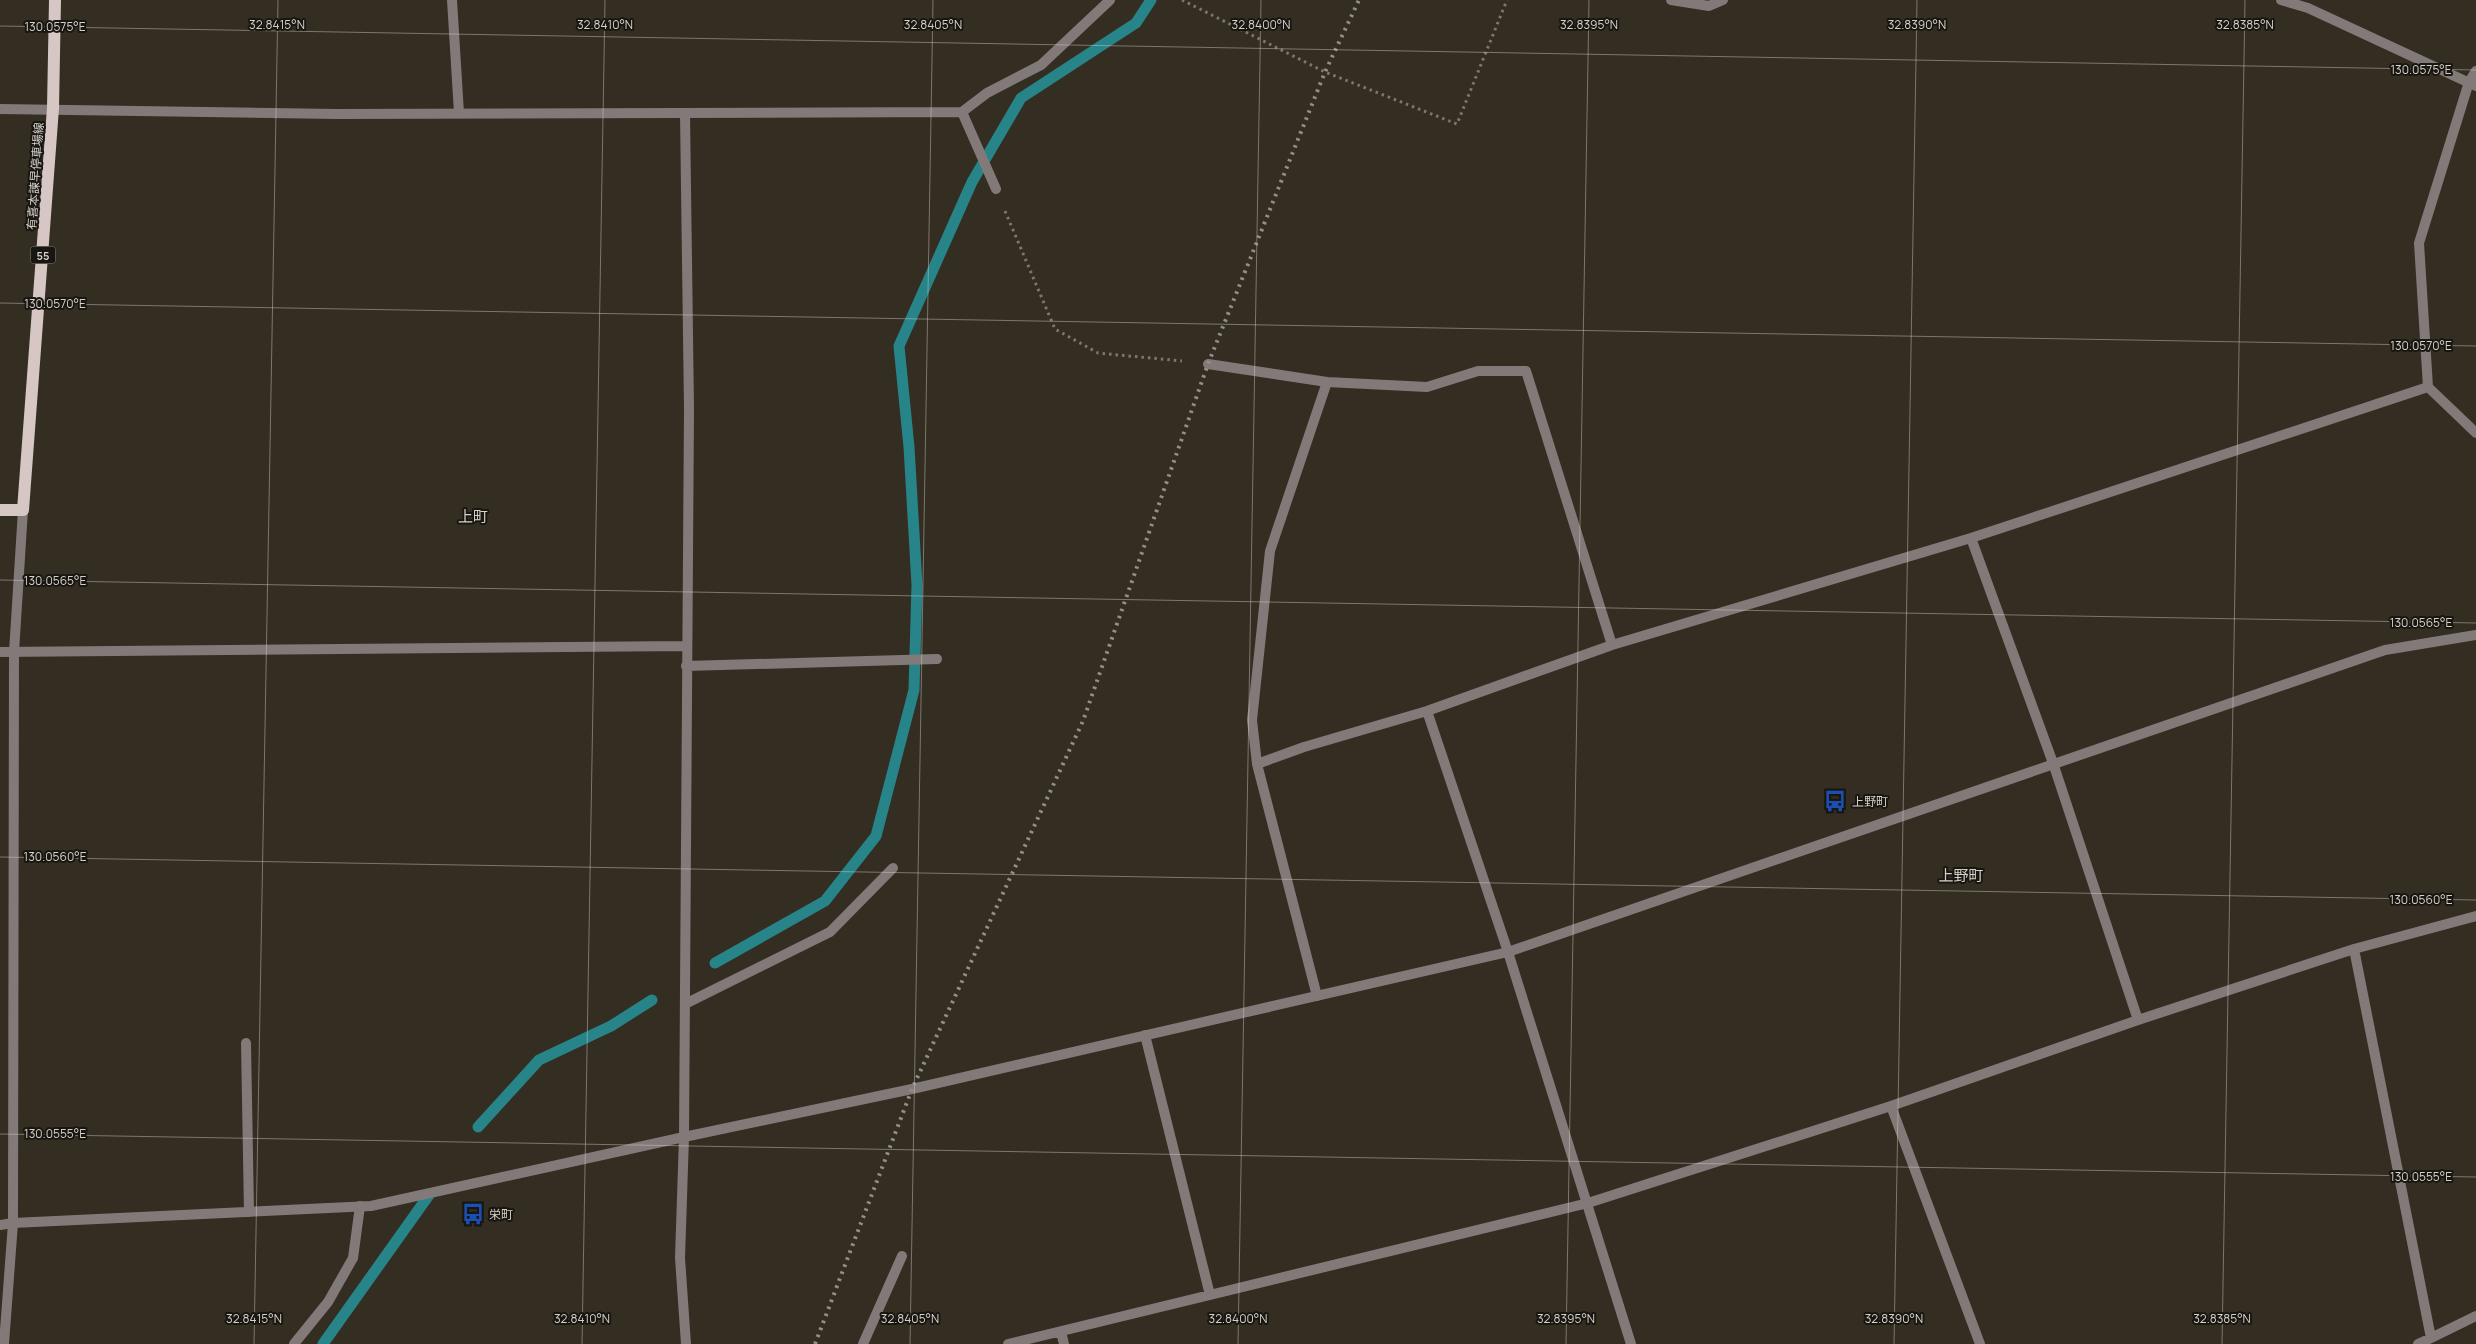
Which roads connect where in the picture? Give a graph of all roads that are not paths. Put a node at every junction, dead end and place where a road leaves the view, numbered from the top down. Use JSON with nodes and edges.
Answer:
{"nodes":[{"id":1,"x":55,"y":0,"type":"edge"},
{"id":2,"x":452,"y":0,"type":"edge"},
{"id":3,"x":1110,"y":0,"type":"edge"},
{"id":4,"x":1671,"y":0,"type":"edge"},
{"id":5,"x":1723,"y":0,"type":"edge"},
{"id":6,"x":2281,"y":0,"type":"edge"},
{"id":7,"x":2476,"y":71,"type":"edge"},
{"id":8,"x":2473,"y":84,"type":"edge"},
{"id":9,"x":53,"y":108,"type":"junction"},
{"id":10,"x":0,"y":109,"type":"edge"},
{"id":11,"x":962,"y":112,"type":"junction"},
{"id":12,"x":685,"y":113,"type":"junction"},
{"id":13,"x":458,"y":114,"type":"junction"},
{"id":14,"x":996,"y":189,"type":"road end"},
{"id":15,"x":1208,"y":364,"type":"road end"},
{"id":16,"x":1327,"y":382,"type":"junction"},
{"id":17,"x":2428,"y":387,"type":"junction"},
{"id":18,"x":2476,"y":433,"type":"edge"},
{"id":19,"x":0,"y":510,"type":"edge"},
{"id":20,"x":23,"y":510,"type":"junction"},
{"id":21,"x":1971,"y":538,"type":"junction"},
{"id":22,"x":2476,"y":635,"type":"edge"},
{"id":23,"x":1612,"y":645,"type":"junction"},
{"id":24,"x":686,"y":646,"type":"junction"},
{"id":25,"x":0,"y":652,"type":"edge"},
{"id":26,"x":14,"y":652,"type":"junction"},
{"id":27,"x":937,"y":659,"type":"dead end"},
{"id":28,"x":686,"y":666,"type":"junction"},
{"id":29,"x":1427,"y":711,"type":"junction"},
{"id":30,"x":2053,"y":763,"type":"junction"},
{"id":31,"x":1257,"y":764,"type":"junction"},
{"id":32,"x":893,"y":868,"type":"dead end"},
{"id":33,"x":2476,"y":916,"type":"edge"},
{"id":34,"x":2354,"y":949,"type":"junction"},
{"id":35,"x":1508,"y":952,"type":"junction"},
{"id":36,"x":1317,"y":996,"type":"junction"},
{"id":37,"x":685,"y":1004,"type":"junction"},
{"id":38,"x":2138,"y":1020,"type":"junction"},
{"id":39,"x":1146,"y":1035,"type":"junction"},
{"id":40,"x":246,"y":1043,"type":"dead end"},
{"id":41,"x":1891,"y":1106,"type":"junction"},
{"id":42,"x":684,"y":1137,"type":"junction"},
{"id":43,"x":1588,"y":1203,"type":"junction"},
{"id":44,"x":360,"y":1206,"type":"junction"},
{"id":45,"x":248,"y":1212,"type":"junction"},
{"id":46,"x":0,"y":1224,"type":"edge"},
{"id":47,"x":13,"y":1224,"type":"junction"},
{"id":48,"x":902,"y":1256,"type":"dead end"},
{"id":49,"x":1210,"y":1295,"type":"junction"},
{"id":50,"x":2476,"y":1316,"type":"edge"},
{"id":51,"x":1061,"y":1332,"type":"junction"},
{"id":52,"x":2431,"y":1338,"type":"junction"},
{"id":53,"x":4,"y":1344,"type":"edge"},
{"id":54,"x":294,"y":1344,"type":"edge"},
{"id":55,"x":686,"y":1344,"type":"edge"},
{"id":56,"x":863,"y":1344,"type":"edge"},
{"id":57,"x":1008,"y":1344,"type":"edge"},
{"id":58,"x":1064,"y":1344,"type":"edge"},
{"id":59,"x":1631,"y":1344,"type":"edge"},
{"id":60,"x":1980,"y":1344,"type":"edge"},
{"id":61,"x":2418,"y":1344,"type":"edge"}],
"edges":[{"from":1,"to":9,"type":"main road","name":"有喜本諫早停車場線","number":"55"},
{"from":2,"to":13,"type":"street"},
{"from":3,"to":11,"type":"street"},
{"from":4,"to":5,"type":"street"},
{"from":6,"to":8,"type":"street"},
{"from":7,"to":8,"type":"street"},
{"from":8,"to":17,"type":"street"},
{"from":9,"to":10,"type":"street"},
{"from":9,"to":13,"type":"street"},
{"from":9,"to":20,"type":"main road","name":"有喜本諫早停車場線","number":"55"},
{"from":11,"to":12,"type":"street"},
{"from":11,"to":14,"type":"street"},
{"from":12,"to":13,"type":"street"},
{"from":12,"to":24,"type":"street"},
{"from":15,"to":16,"type":"street"},
{"from":16,"to":23,"type":"street"},
{"from":16,"to":31,"type":"street"},
{"from":17,"to":18,"type":"street"},
{"from":17,"to":21,"type":"street"},
{"from":19,"to":20,"type":"main road"},
{"from":20,"to":26,"type":"street"},
{"from":21,"to":23,"type":"street"},
{"from":21,"to":30,"type":"street"},
{"from":22,"to":30,"type":"street"},
{"from":23,"to":29,"type":"street"},
{"from":24,"to":26,"type":"street"},
{"from":24,"to":28,"type":"street"},
{"from":25,"to":26,"type":"street"},
{"from":26,"to":47,"type":"street"},
{"from":27,"to":28,"type":"street"},
{"from":28,"to":37,"type":"street"},
{"from":29,"to":31,"type":"street"},
{"from":29,"to":35,"type":"street"},
{"from":30,"to":35,"type":"street"},
{"from":30,"to":38,"type":"street"},
{"from":31,"to":36,"type":"street"},
{"from":32,"to":37,"type":"street"},
{"from":33,"to":34,"type":"street"},
{"from":34,"to":38,"type":"street"},
{"from":34,"to":52,"type":"street"},
{"from":35,"to":36,"type":"street"},
{"from":35,"to":43,"type":"street"},
{"from":36,"to":39,"type":"street"},
{"from":37,"to":42,"type":"street"},
{"from":38,"to":41,"type":"street"},
{"from":39,"to":42,"type":"street"},
{"from":39,"to":49,"type":"street"},
{"from":40,"to":45,"type":"street"},
{"from":41,"to":43,"type":"street"},
{"from":41,"to":60,"type":"street"},
{"from":42,"to":44,"type":"street"},
{"from":42,"to":55,"type":"street"},
{"from":43,"to":49,"type":"street"},
{"from":43,"to":59,"type":"street"},
{"from":44,"to":45,"type":"street"},
{"from":44,"to":54,"type":"street"},
{"from":45,"to":47,"type":"street"},
{"from":46,"to":47,"type":"street"},
{"from":47,"to":53,"type":"street"},
{"from":48,"to":56,"type":"street"},
{"from":49,"to":51,"type":"street"},
{"from":50,"to":52,"type":"street"},
{"from":51,"to":57,"type":"street"},
{"from":51,"to":58,"type":"street"},
{"from":52,"to":61,"type":"street"}]}
